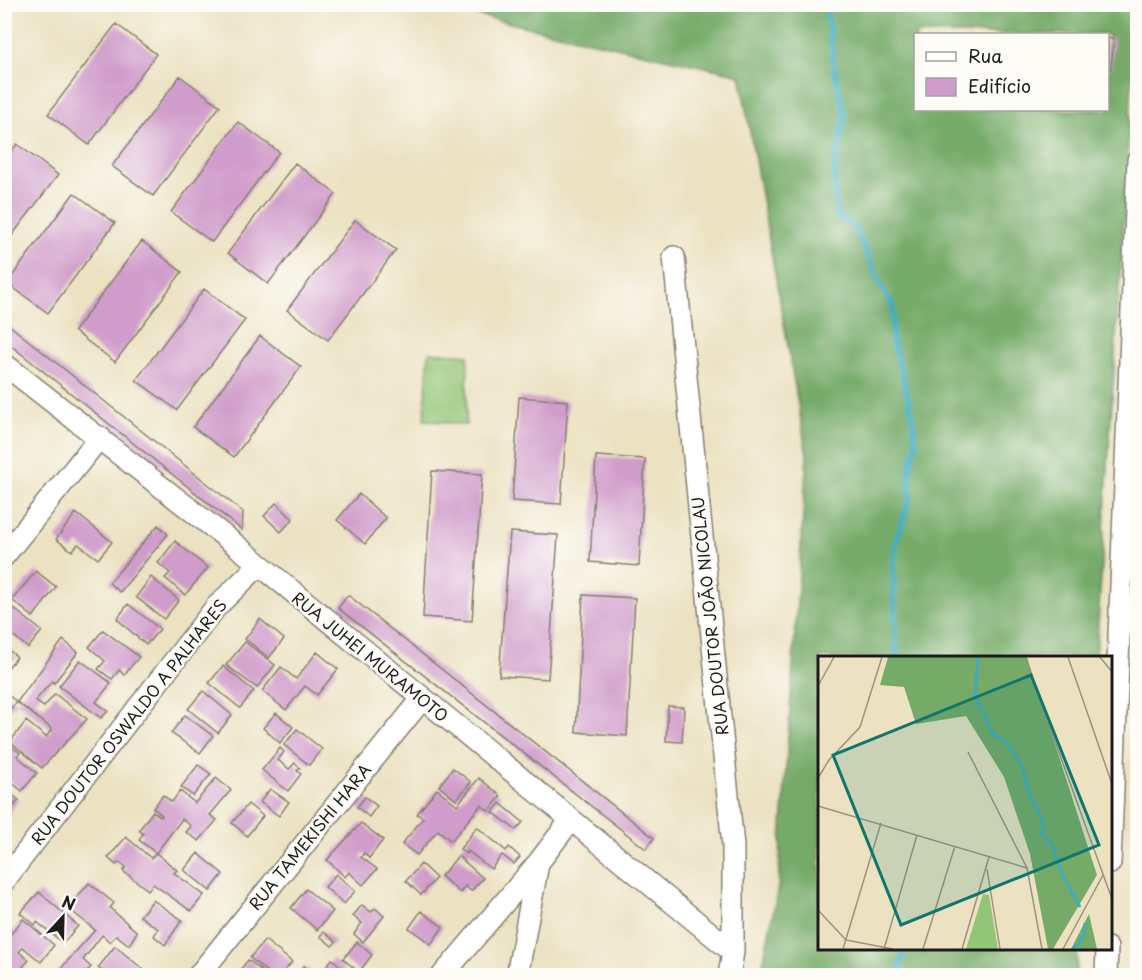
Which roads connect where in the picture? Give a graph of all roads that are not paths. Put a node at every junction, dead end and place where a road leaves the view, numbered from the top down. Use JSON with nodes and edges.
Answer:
{"nodes":[{"id":1,"x":1137,"y":160,"type":"edge"},
{"id":2,"x":674,"y":257,"type":"dead end"},
{"id":3,"x":4,"y":364,"type":"edge"},
{"id":4,"x":100,"y":437,"type":"junction"},
{"id":5,"x":4,"y":556,"type":"edge"},
{"id":6,"x":258,"y":566,"type":"junction"},
{"id":7,"x":422,"y":699,"type":"junction"},
{"id":8,"x":1112,"y":811,"type":"edge"},
{"id":9,"x":570,"y":821,"type":"junction"},
{"id":10,"x":538,"y":863,"type":"junction"},
{"id":11,"x":4,"y":881,"type":"edge"},
{"id":12,"x":1107,"y":950,"type":"edge"},
{"id":13,"x":733,"y":952,"type":"junction"},
{"id":14,"x":453,"y":972,"type":"edge"},
{"id":15,"x":198,"y":975,"type":"edge"},
{"id":16,"x":516,"y":975,"type":"edge"},
{"id":17,"x":729,"y":975,"type":"edge"},
{"id":18,"x":1106,"y":975,"type":"edge"}],
"edges":[{"from":1,"to":8,"type":"street"},
{"from":2,"to":13,"type":"street","name":"RUA DOUTOR JOÃO NICOLAU"},
{"from":3,"to":4,"type":"street","name":"RUA JUHEI MURAMOTO"},
{"from":4,"to":5,"type":"street"},
{"from":4,"to":6,"type":"street","name":"RUA JUHEI MURAMOTO"},
{"from":6,"to":7,"type":"street","name":"RUA JUHEI MURAMOTO"},
{"from":6,"to":11,"type":"street","name":"RUA DOUTOR OSWALDO A PALHARES"},
{"from":7,"to":9,"type":"street","name":"RUA JUHEI MURAMOTO"},
{"from":7,"to":15,"type":"street","name":"RUA TAMEKISHI HARA"},
{"from":9,"to":10,"type":"street"},
{"from":9,"to":13,"type":"street","name":"RUA JUHEI MURAMOTO"},
{"from":10,"to":14,"type":"street"},
{"from":10,"to":16,"type":"street"},
{"from":12,"to":18,"type":"street"},
{"from":13,"to":17,"type":"street","name":"RUA DOUTOR JOÃO NICOLAU"}]}
